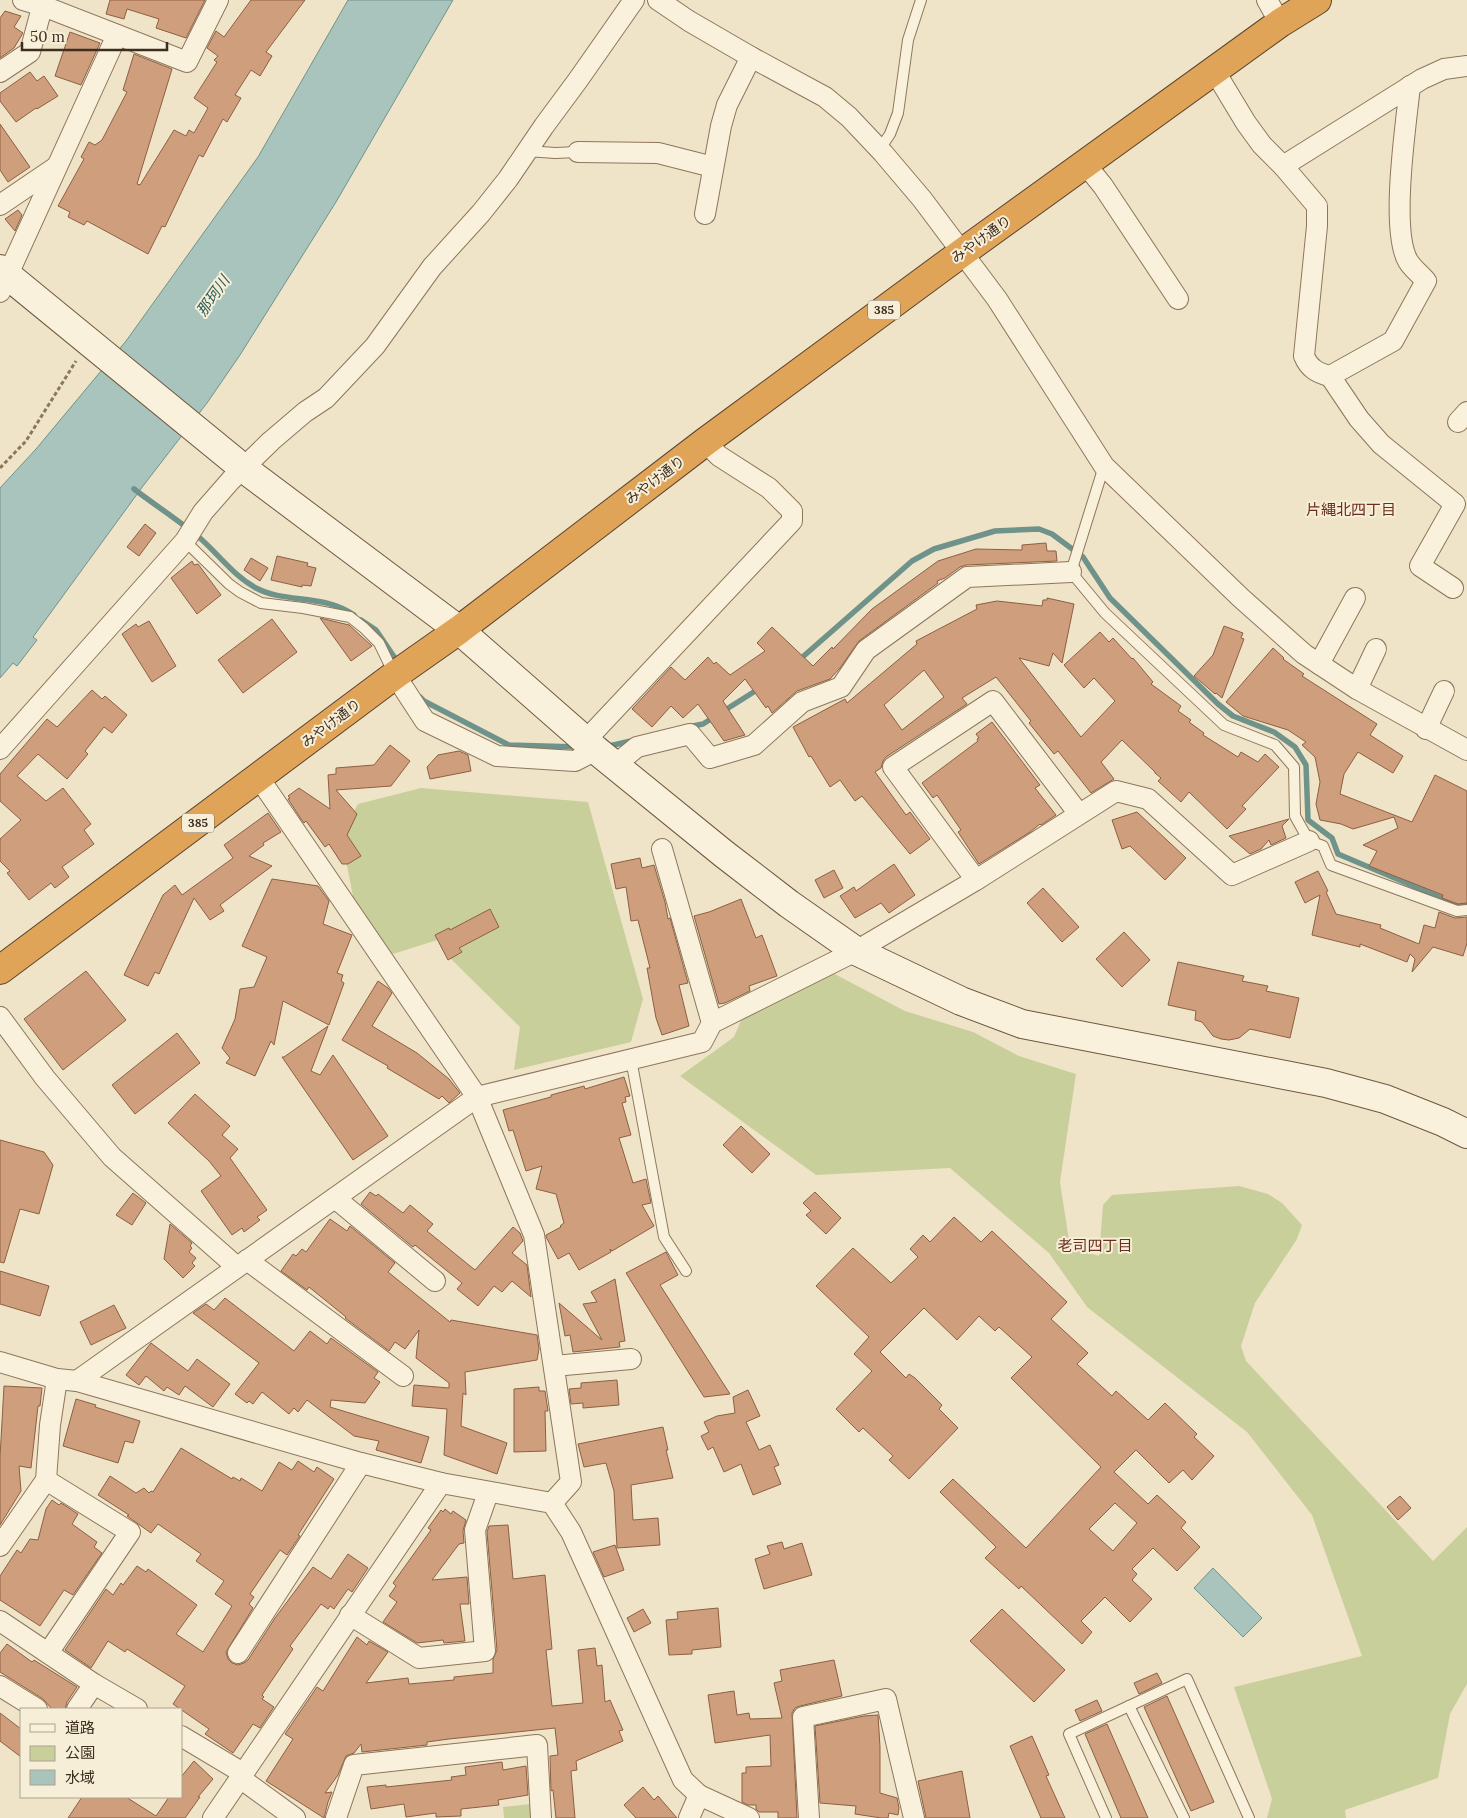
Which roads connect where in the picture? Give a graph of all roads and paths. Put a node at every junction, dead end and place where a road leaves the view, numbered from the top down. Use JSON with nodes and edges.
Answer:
{"nodes":[{"id":1,"x":23,"y":0,"type":"edge"},
{"id":2,"x":218,"y":0,"type":"edge"},
{"id":3,"x":634,"y":0,"type":"edge"},
{"id":4,"x":658,"y":0,"type":"edge"},
{"id":5,"x":921,"y":0,"type":"edge"},
{"id":6,"x":1318,"y":0,"type":"edge"},
{"id":7,"x":44,"y":3,"type":"edge"},
{"id":8,"x":1274,"y":12,"type":"edge"},
{"id":9,"x":117,"y":35,"type":"junction"},
{"id":10,"x":751,"y":57,"type":"junction"},
{"id":11,"x":1467,"y":66,"type":"edge"},
{"id":12,"x":1214,"y":70,"type":"junction"},
{"id":13,"x":0,"y":72,"type":"edge"},
{"id":14,"x":1410,"y":86,"type":"junction"},
{"id":15,"x":880,"y":149,"type":"junction"},
{"id":16,"x":527,"y":151,"type":"junction"},
{"id":17,"x":578,"y":152,"type":"joint"},
{"id":18,"x":1086,"y":165,"type":"junction"},
{"id":19,"x":57,"y":166,"type":"junction"},
{"id":20,"x":1283,"y":166,"type":"junction"},
{"id":21,"x":713,"y":167,"type":"junction"},
{"id":22,"x":0,"y":205,"type":"edge"},
{"id":23,"x":705,"y":214,"type":"dead end"},
{"id":24,"x":962,"y":252,"type":"junction"},
{"id":25,"x":3,"y":278,"type":"edge"},
{"id":26,"x":1178,"y":299,"type":"dead end"},
{"id":27,"x":92,"y":344,"type":"junction"},
{"id":28,"x":1330,"y":376,"type":"junction"},
{"id":29,"x":705,"y":442,"type":"junction"},
{"id":30,"x":239,"y":465,"type":"junction"},
{"id":31,"x":1104,"y":466,"type":"junction"},
{"id":32,"x":0,"y":468,"type":"edge"},
{"id":33,"x":1461,"y":509,"type":"edge"},
{"id":34,"x":185,"y":541,"type":"junction"},
{"id":35,"x":1072,"y":572,"type":"junction"},
{"id":36,"x":1453,"y":588,"type":"dead end"},
{"id":37,"x":1355,"y":598,"type":"dead end"},
{"id":38,"x":459,"y":630,"type":"junction"},
{"id":39,"x":1376,"y":649,"type":"dead end"},
{"id":40,"x":1319,"y":664,"type":"junction"},
{"id":41,"x":395,"y":675,"type":"junction"},
{"id":42,"x":1357,"y":689,"type":"junction"},
{"id":43,"x":1444,"y":691,"type":"dead end"},
{"id":44,"x":1426,"y":728,"type":"junction"},
{"id":45,"x":0,"y":749,"type":"edge"},
{"id":46,"x":1467,"y":750,"type":"edge"},
{"id":47,"x":598,"y":752,"type":"junction"},
{"id":48,"x":259,"y":778,"type":"junction"},
{"id":49,"x":1079,"y":814,"type":"junction"},
{"id":50,"x":1308,"y":841,"type":"junction"},
{"id":51,"x":662,"y":849,"type":"dead end"},
{"id":52,"x":976,"y":880,"type":"junction"},
{"id":53,"x":1467,"y":910,"type":"edge"},
{"id":54,"x":856,"y":951,"type":"junction"},
{"id":55,"x":0,"y":970,"type":"edge"},
{"id":56,"x":0,"y":1017,"type":"edge"},
{"id":57,"x":712,"y":1023,"type":"junction"},
{"id":58,"x":631,"y":1059,"type":"junction"},
{"id":59,"x":477,"y":1097,"type":"junction"},
{"id":60,"x":1467,"y":1134,"type":"edge"},
{"id":61,"x":335,"y":1198,"type":"junction"},
{"id":62,"x":242,"y":1264,"type":"junction"},
{"id":63,"x":686,"y":1271,"type":"dead end"},
{"id":64,"x":435,"y":1281,"type":"dead end"},
{"id":65,"x":631,"y":1359,"type":"dead end"},
{"id":66,"x":0,"y":1362,"type":"edge"},
{"id":67,"x":554,"y":1366,"type":"junction"},
{"id":68,"x":403,"y":1376,"type":"dead end"},
{"id":69,"x":57,"y":1379,"type":"junction"},
{"id":70,"x":77,"y":1381,"type":"junction"},
{"id":71,"x":361,"y":1463,"type":"junction"},
{"id":72,"x":46,"y":1480,"type":"junction"},
{"id":73,"x":440,"y":1483,"type":"junction"},
{"id":74,"x":488,"y":1493,"type":"junction"},
{"id":75,"x":552,"y":1504,"type":"junction"},
{"id":76,"x":0,"y":1546,"type":"edge"},
{"id":77,"x":350,"y":1615,"type":"junction"},
{"id":78,"x":0,"y":1621,"type":"edge"},
{"id":79,"x":48,"y":1653,"type":"junction"},
{"id":80,"x":238,"y":1653,"type":"dead end"},
{"id":81,"x":94,"y":1684,"type":"junction"},
{"id":82,"x":0,"y":1686,"type":"edge"},
{"id":83,"x":1129,"y":1706,"type":"junction"},
{"id":84,"x":35,"y":1708,"type":"edge"},
{"id":85,"x":78,"y":1708,"type":"edge"},
{"id":86,"x":135,"y":1708,"type":"edge"},
{"id":87,"x":182,"y":1737,"type":"edge"},
{"id":88,"x":242,"y":1775,"type":"junction"},
{"id":89,"x":699,"y":1794,"type":"junction"},
{"id":90,"x":213,"y":1818,"type":"edge"},
{"id":91,"x":295,"y":1818,"type":"edge"},
{"id":92,"x":336,"y":1818,"type":"edge"},
{"id":93,"x":540,"y":1818,"type":"edge"},
{"id":94,"x":689,"y":1818,"type":"edge"},
{"id":95,"x":749,"y":1818,"type":"edge"},
{"id":96,"x":810,"y":1818,"type":"edge"},
{"id":97,"x":914,"y":1818,"type":"edge"},
{"id":98,"x":1106,"y":1818,"type":"edge"},
{"id":99,"x":1184,"y":1818,"type":"edge"},
{"id":100,"x":1249,"y":1818,"type":"edge"}],
"edges":[{"from":1,"to":7,"type":"street"},
{"from":2,"to":9,"type":"street"},
{"from":3,"to":16,"type":"street"},
{"from":4,"to":10,"type":"street"},
{"from":5,"to":15,"type":"lane"},
{"from":6,"to":8,"type":"highway","name":"みやけ通り","number":"385"},
{"from":7,"to":9,"type":"street"},
{"from":7,"to":13,"type":"street"},
{"from":8,"to":12,"type":"highway","name":"みやけ通り","number":"385"},
{"from":9,"to":19,"type":"street"},
{"from":10,"to":15,"type":"street"},
{"from":10,"to":21,"type":"street"},
{"from":11,"to":14,"type":"street"},
{"from":12,"to":18,"type":"highway","name":"みやけ通り","number":"385"},
{"from":12,"to":20,"type":"street"},
{"from":14,"to":20,"type":"street"},
{"from":14,"to":28,"type":"street"},
{"from":15,"to":24,"type":"street"},
{"from":16,"to":17,"type":"lane"},
{"from":16,"to":30,"type":"street"},
{"from":17,"to":21,"type":"street"},
{"from":18,"to":24,"type":"highway","name":"みやけ通り","number":"385"},
{"from":18,"to":26,"type":"street"},
{"from":19,"to":22,"type":"street"},
{"from":19,"to":25,"type":"street"},
{"from":20,"to":28,"type":"street"},
{"from":21,"to":23,"type":"street"},
{"from":24,"to":29,"type":"highway","name":"みやけ通り","number":"385"},
{"from":24,"to":31,"type":"street"},
{"from":25,"to":27,"type":"street"},
{"from":27,"to":30,"type":"street"},
{"from":27,"to":32,"type":"path"},
{"from":28,"to":33,"type":"street"},
{"from":29,"to":38,"type":"highway","name":"みやけ通り","number":"385"},
{"from":29,"to":47,"type":"street"},
{"from":30,"to":34,"type":"street"},
{"from":30,"to":38,"type":"street"},
{"from":31,"to":35,"type":"lane"},
{"from":31,"to":40,"type":"street"},
{"from":33,"to":36,"type":"street"},
{"from":34,"to":41,"type":"lane"},
{"from":34,"to":45,"type":"street"},
{"from":35,"to":47,"type":"street"},
{"from":35,"to":50,"type":"lane"},
{"from":37,"to":40,"type":"street"},
{"from":38,"to":41,"type":"highway","name":"みやけ通り","number":"385"},
{"from":38,"to":47,"type":"street"},
{"from":39,"to":42,"type":"street"},
{"from":40,"to":42,"type":"street"},
{"from":41,"to":47,"type":"street"},
{"from":41,"to":48,"type":"highway","name":"みやけ通り","number":"385"},
{"from":42,"to":44,"type":"street"},
{"from":43,"to":44,"type":"street"},
{"from":44,"to":46,"type":"street"},
{"from":47,"to":54,"type":"street"},
{"from":48,"to":55,"type":"highway","name":"みやけ通り","number":"385"},
{"from":48,"to":59,"type":"street"},
{"from":49,"to":50,"type":"street"},
{"from":49,"to":52,"type":"street"},
{"from":49,"to":52,"type":"street"},
{"from":50,"to":53,"type":"lane"},
{"from":51,"to":57,"type":"street"},
{"from":52,"to":54,"type":"street"},
{"from":54,"to":57,"type":"street"},
{"from":54,"to":60,"type":"street"},
{"from":56,"to":62,"type":"street"},
{"from":57,"to":58,"type":"street"},
{"from":58,"to":59,"type":"street"},
{"from":58,"to":63,"type":"lane"},
{"from":59,"to":61,"type":"street"},
{"from":59,"to":67,"type":"street"},
{"from":61,"to":62,"type":"street"},
{"from":61,"to":64,"type":"street"},
{"from":62,"to":68,"type":"street"},
{"from":62,"to":70,"type":"street"},
{"from":65,"to":67,"type":"street"},
{"from":66,"to":69,"type":"street"},
{"from":67,"to":75,"type":"street"},
{"from":69,"to":70,"type":"street"},
{"from":69,"to":72,"type":"street"},
{"from":70,"to":71,"type":"street"},
{"from":71,"to":73,"type":"street"},
{"from":71,"to":80,"type":"street"},
{"from":72,"to":76,"type":"street"},
{"from":72,"to":79,"type":"street"},
{"from":73,"to":74,"type":"street"},
{"from":73,"to":77,"type":"street"},
{"from":74,"to":75,"type":"street"},
{"from":74,"to":77,"type":"street"},
{"from":75,"to":89,"type":"street"},
{"from":77,"to":88,"type":"street"},
{"from":78,"to":79,"type":"street"},
{"from":79,"to":81,"type":"street"},
{"from":81,"to":85,"type":"street"},
{"from":81,"to":86,"type":"street"},
{"from":82,"to":84,"type":"street"},
{"from":83,"to":98,"type":"lane"},
{"from":83,"to":99,"type":"lane"},
{"from":83,"to":100,"type":"lane"},
{"from":87,"to":88,"type":"street"},
{"from":88,"to":90,"type":"street"},
{"from":88,"to":91,"type":"street"},
{"from":89,"to":94,"type":"street"},
{"from":89,"to":95,"type":"street"},
{"from":92,"to":93,"type":"street"},
{"from":96,"to":97,"type":"street"}]}
